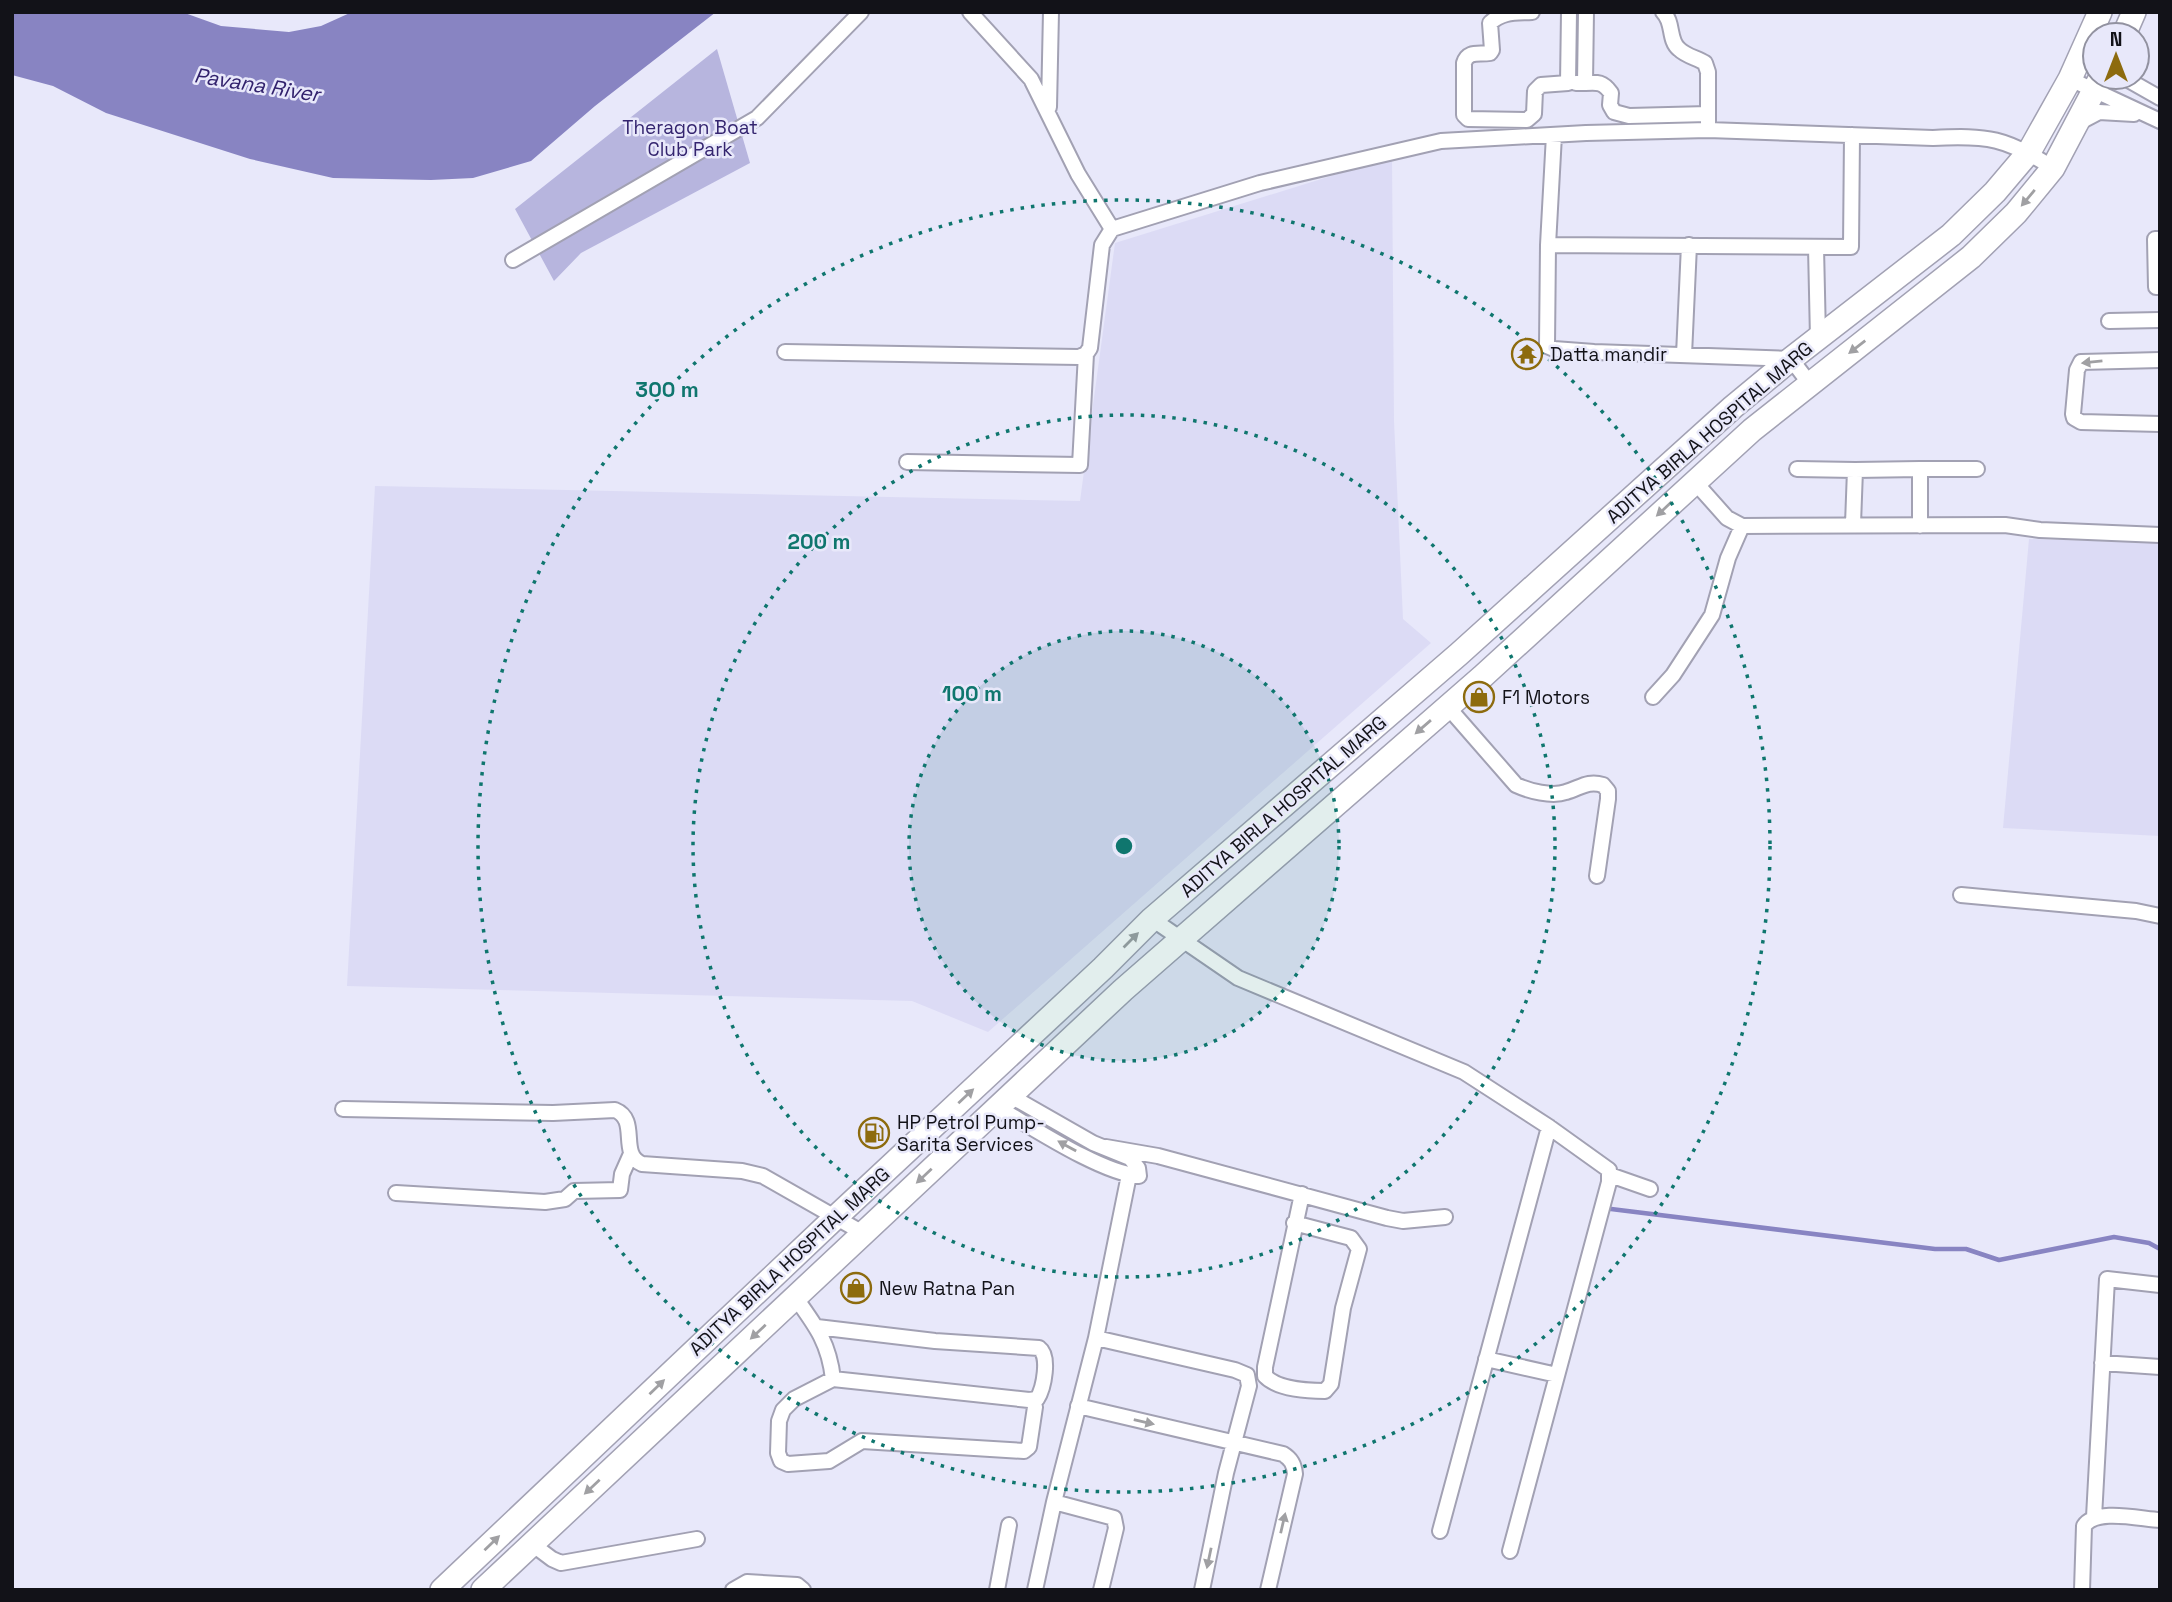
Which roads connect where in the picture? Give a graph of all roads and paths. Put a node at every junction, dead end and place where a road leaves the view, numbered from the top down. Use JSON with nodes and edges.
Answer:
{"nodes":[{"id":1,"x":860,"y":12,"type":"edge"},
{"id":2,"x":970,"y":12,"type":"edge"},
{"id":3,"x":1051,"y":12,"type":"edge"},
{"id":4,"x":1532,"y":12,"type":"edge"},
{"id":5,"x":1569,"y":12,"type":"edge"},
{"id":6,"x":1586,"y":12,"type":"edge"},
{"id":7,"x":1663,"y":12,"type":"edge"},
{"id":8,"x":2081,"y":66,"type":"edge"},
{"id":9,"x":2070,"y":79,"type":"junction"},
{"id":10,"x":2081,"y":81,"type":"edge"},
{"id":11,"x":1568,"y":83,"type":"junction"},
{"id":12,"x":1585,"y":83,"type":"junction"},
{"id":13,"x":2094,"y":91,"type":"edge"},
{"id":14,"x":2109,"y":91,"type":"edge"},
{"id":15,"x":1048,"y":111,"type":"junction"},
{"id":16,"x":1708,"y":114,"type":"junction"},
{"id":17,"x":2155,"y":119,"type":"edge"},
{"id":18,"x":2077,"y":124,"type":"junction"},
{"id":19,"x":1708,"y":130,"type":"junction"},
{"id":20,"x":1554,"y":135,"type":"junction"},
{"id":21,"x":1852,"y":135,"type":"junction"},
{"id":22,"x":2029,"y":152,"type":"junction"},
{"id":23,"x":2053,"y":167,"type":"junction"},
{"id":24,"x":1112,"y":229,"type":"junction"},
{"id":25,"x":2160,"y":239,"type":"edge"},
{"id":26,"x":1548,"y":244,"type":"junction"},
{"id":27,"x":1689,"y":246,"type":"junction"},
{"id":28,"x":1816,"y":247,"type":"junction"},
{"id":29,"x":513,"y":260,"type":"dead end"},
{"id":30,"x":2160,"y":287,"type":"edge"},
{"id":31,"x":2160,"y":320,"type":"edge"},
{"id":32,"x":2109,"y":321,"type":"dead end"},
{"id":33,"x":1818,"y":338,"type":"junction"},
{"id":34,"x":785,"y":352,"type":"dead end"},
{"id":35,"x":1086,"y":354,"type":"junction"},
{"id":36,"x":1684,"y":355,"type":"junction"},
{"id":37,"x":1791,"y":359,"type":"junction"},
{"id":38,"x":2160,"y":360,"type":"edge"},
{"id":39,"x":1810,"y":384,"type":"junction"},
{"id":40,"x":2160,"y":424,"type":"edge"},
{"id":41,"x":907,"y":462,"type":"dead end"},
{"id":42,"x":1977,"y":469,"type":"dead end"},
{"id":43,"x":1797,"y":470,"type":"dead end"},
{"id":44,"x":1855,"y":470,"type":"junction"},
{"id":45,"x":1920,"y":470,"type":"junction"},
{"id":46,"x":1694,"y":481,"type":"junction"},
{"id":47,"x":1853,"y":524,"type":"junction"},
{"id":48,"x":1742,"y":526,"type":"junction"},
{"id":49,"x":1920,"y":526,"type":"junction"},
{"id":50,"x":2160,"y":535,"type":"edge"},
{"id":51,"x":1460,"y":654,"type":"junction"},
{"id":52,"x":1482,"y":677,"type":"junction"},
{"id":53,"x":1653,"y":697,"type":"dead end"},
{"id":54,"x":1447,"y":706,"type":"junction"},
{"id":55,"x":1290,"y":801,"type":"junction"},
{"id":56,"x":1312,"y":824,"type":"junction"},
{"id":57,"x":1597,"y":876,"type":"dead end"},
{"id":58,"x":1961,"y":895,"type":"dead end"},
{"id":59,"x":2160,"y":916,"type":"edge"},
{"id":60,"x":1152,"y":919,"type":"junction"},
{"id":61,"x":1183,"y":938,"type":"junction"},
{"id":62,"x":1003,"y":1101,"type":"junction"},
{"id":63,"x":343,"y":1109,"type":"dead end"},
{"id":64,"x":1549,"y":1127,"type":"junction"},
{"id":65,"x":1106,"y":1147,"type":"junction"},
{"id":66,"x":631,"y":1156,"type":"junction"},
{"id":67,"x":1098,"y":1163,"type":"junction"},
{"id":68,"x":1129,"y":1175,"type":"junction"},
{"id":69,"x":1610,"y":1175,"type":"junction"},
{"id":70,"x":1650,"y":1189,"type":"dead end"},
{"id":71,"x":396,"y":1193,"type":"dead end"},
{"id":72,"x":1302,"y":1194,"type":"junction"},
{"id":73,"x":836,"y":1217,"type":"junction"},
{"id":74,"x":1446,"y":1217,"type":"dead end"},
{"id":75,"x":1294,"y":1223,"type":"junction"},
{"id":76,"x":863,"y":1233,"type":"junction"},
{"id":77,"x":2160,"y":1285,"type":"edge"},
{"id":78,"x":795,"y":1297,"type":"junction"},
{"id":79,"x":817,"y":1327,"type":"junction"},
{"id":80,"x":1096,"y":1338,"type":"junction"},
{"id":81,"x":1486,"y":1359,"type":"junction"},
{"id":82,"x":2102,"y":1363,"type":"junction"},
{"id":83,"x":2160,"y":1367,"type":"edge"},
{"id":84,"x":1557,"y":1376,"type":"junction"},
{"id":85,"x":833,"y":1379,"type":"junction"},
{"id":86,"x":1078,"y":1406,"type":"junction"},
{"id":87,"x":1035,"y":1407,"type":"dead end"},
{"id":88,"x":1233,"y":1443,"type":"junction"},
{"id":89,"x":1054,"y":1502,"type":"junction"},
{"id":90,"x":2094,"y":1517,"type":"junction"},
{"id":91,"x":2160,"y":1520,"type":"edge"},
{"id":92,"x":1009,"y":1525,"type":"dead end"},
{"id":93,"x":1440,"y":1531,"type":"dead end"},
{"id":94,"x":697,"y":1539,"type":"dead end"},
{"id":95,"x":532,"y":1544,"type":"junction"},
{"id":96,"x":1510,"y":1551,"type":"dead end"},
{"id":97,"x":463,"y":1571,"type":"junction"},
{"id":98,"x":442,"y":1590,"type":"edge"},
{"id":99,"x":483,"y":1590,"type":"edge"},
{"id":100,"x":733,"y":1590,"type":"edge"},
{"id":101,"x":803,"y":1590,"type":"edge"},
{"id":102,"x":997,"y":1590,"type":"edge"},
{"id":103,"x":1035,"y":1590,"type":"edge"},
{"id":104,"x":1101,"y":1590,"type":"edge"},
{"id":105,"x":1202,"y":1590,"type":"edge"},
{"id":106,"x":1268,"y":1590,"type":"edge"},
{"id":107,"x":2082,"y":1590,"type":"edge"}],
"edges":[{"from":1,"to":29,"type":"street"},
{"from":2,"to":15,"type":"street"},
{"from":3,"to":15,"type":"street"},
{"from":4,"to":11,"type":"street"},
{"from":5,"to":11,"type":"street"},
{"from":6,"to":12,"type":"street"},
{"from":7,"to":16,"type":"street"},
{"from":8,"to":9,"type":"main road","name":"ADITYA BIRLA HOSPITAL MARG"},
{"from":9,"to":10,"type":"street"},
{"from":9,"to":22,"type":"main road","name":"ADITYA BIRLA HOSPITAL MARG"},
{"from":11,"to":12,"type":"street"},
{"from":12,"to":16,"type":"street"},
{"from":13,"to":18,"type":"main road","name":"ADITYA BIRLA HOSPITAL MARG"},
{"from":14,"to":17,"type":"street"},
{"from":15,"to":24,"type":"street"},
{"from":16,"to":19,"type":"street"},
{"from":17,"to":18,"type":"street"},
{"from":18,"to":23,"type":"main road","name":"ADITYA BIRLA HOSPITAL MARG"},
{"from":19,"to":20,"type":"street"},
{"from":19,"to":21,"type":"street"},
{"from":20,"to":24,"type":"street"},
{"from":20,"to":26,"type":"street"},
{"from":21,"to":22,"type":"street"},
{"from":21,"to":28,"type":"street"},
{"from":22,"to":23,"type":"street"},
{"from":22,"to":33,"type":"main road","name":"ADITYA BIRLA HOSPITAL MARG"},
{"from":23,"to":39,"type":"main road","name":"ADITYA BIRLA HOSPITAL MARG","one_way":true},
{"from":24,"to":35,"type":"street"},
{"from":25,"to":30,"type":"street"},
{"from":26,"to":27,"type":"street"},
{"from":26,"to":36,"type":"street"},
{"from":27,"to":28,"type":"street"},
{"from":27,"to":36,"type":"street"},
{"from":28,"to":33,"type":"street"},
{"from":31,"to":32,"type":"street"},
{"from":33,"to":37,"type":"main road","name":"ADITYA BIRLA HOSPITAL MARG"},
{"from":34,"to":35,"type":"street"},
{"from":35,"to":41,"type":"street"},
{"from":36,"to":37,"type":"street"},
{"from":37,"to":39,"type":"street"},
{"from":37,"to":51,"type":"main road","name":"ADITYA BIRLA HOSPITAL MARG"},
{"from":38,"to":40,"type":"street","one_way":true},
{"from":39,"to":46,"type":"main road","name":"ADITYA BIRLA HOSPITAL MARG"},
{"from":42,"to":45,"type":"street"},
{"from":43,"to":44,"type":"street"},
{"from":44,"to":45,"type":"street"},
{"from":44,"to":47,"type":"street"},
{"from":45,"to":49,"type":"street"},
{"from":46,"to":48,"type":"street"},
{"from":46,"to":52,"type":"main road","name":"ADITYA BIRLA HOSPITAL MARG","one_way":true},
{"from":47,"to":48,"type":"street"},
{"from":47,"to":49,"type":"street"},
{"from":48,"to":53,"type":"street"},
{"from":49,"to":50,"type":"street"},
{"from":51,"to":52,"type":"main road"},
{"from":51,"to":55,"type":"main road","name":"ADITYA BIRLA HOSPITAL MARG"},
{"from":52,"to":54,"type":"main road","name":"ADITYA BIRLA HOSPITAL MARG"},
{"from":54,"to":56,"type":"main road","name":"ADITYA BIRLA HOSPITAL MARG","one_way":true},
{"from":54,"to":57,"type":"street"},
{"from":55,"to":56,"type":"main road"},
{"from":55,"to":60,"type":"main road","name":"ADITYA BIRLA HOSPITAL MARG"},
{"from":56,"to":61,"type":"main road","name":"ADITYA BIRLA HOSPITAL MARG"},
{"from":58,"to":59,"type":"street"},
{"from":60,"to":61,"type":"street"},
{"from":73,"to":60,"type":"main road","name":"ADITYA BIRLA HOSPITAL MARG","one_way":true},
{"from":61,"to":62,"type":"main road","name":"ADITYA BIRLA HOSPITAL MARG"},
{"from":61,"to":64,"type":"street"},
{"from":62,"to":65,"type":"street"},
{"from":67,"to":62,"type":"street","one_way":true},
{"from":62,"to":76,"type":"main road","name":"ADITYA BIRLA HOSPITAL MARG","one_way":true},
{"from":63,"to":66,"type":"street"},
{"from":64,"to":69,"type":"street"},
{"from":64,"to":81,"type":"street"},
{"from":65,"to":67,"type":"street"},
{"from":65,"to":68,"type":"street"},
{"from":65,"to":72,"type":"street"},
{"from":66,"to":71,"type":"street"},
{"from":66,"to":73,"type":"street"},
{"from":67,"to":68,"type":"street"},
{"from":68,"to":80,"type":"street"},
{"from":69,"to":70,"type":"street"},
{"from":69,"to":84,"type":"street"},
{"from":72,"to":74,"type":"street"},
{"from":72,"to":75,"type":"street"},
{"from":73,"to":76,"type":"street"},
{"from":97,"to":73,"type":"main road","name":"ADITYA BIRLA HOSPITAL MARG","one_way":true},
{"from":75,"to":75,"type":"street"},
{"from":76,"to":78,"type":"main road","name":"ADITYA BIRLA HOSPITAL MARG"},
{"from":77,"to":82,"type":"street"},
{"from":78,"to":79,"type":"street"},
{"from":78,"to":95,"type":"main road","name":"ADITYA BIRLA HOSPITAL MARG","one_way":true},
{"from":79,"to":85,"type":"street"},
{"from":79,"to":85,"type":"street"},
{"from":80,"to":86,"type":"street"},
{"from":80,"to":88,"type":"street"},
{"from":81,"to":84,"type":"street"},
{"from":81,"to":93,"type":"street"},
{"from":82,"to":83,"type":"street"},
{"from":82,"to":90,"type":"street"},
{"from":84,"to":96,"type":"street"},
{"from":85,"to":87,"type":"street"},
{"from":86,"to":88,"type":"street","one_way":true},
{"from":86,"to":89,"type":"street"},
{"from":88,"to":105,"type":"street","one_way":true},
{"from":106,"to":88,"type":"street","one_way":true},
{"from":89,"to":103,"type":"street"},
{"from":89,"to":104,"type":"street"},
{"from":90,"to":91,"type":"street"},
{"from":90,"to":107,"type":"street"},
{"from":92,"to":102,"type":"street"},
{"from":94,"to":95,"type":"street"},
{"from":95,"to":99,"type":"main road","name":"ADITYA BIRLA HOSPITAL MARG"},
{"from":97,"to":98,"type":"main road","name":"ADITYA BIRLA HOSPITAL MARG"},
{"from":97,"to":99,"type":"street"},
{"from":100,"to":101,"type":"street"}]}
